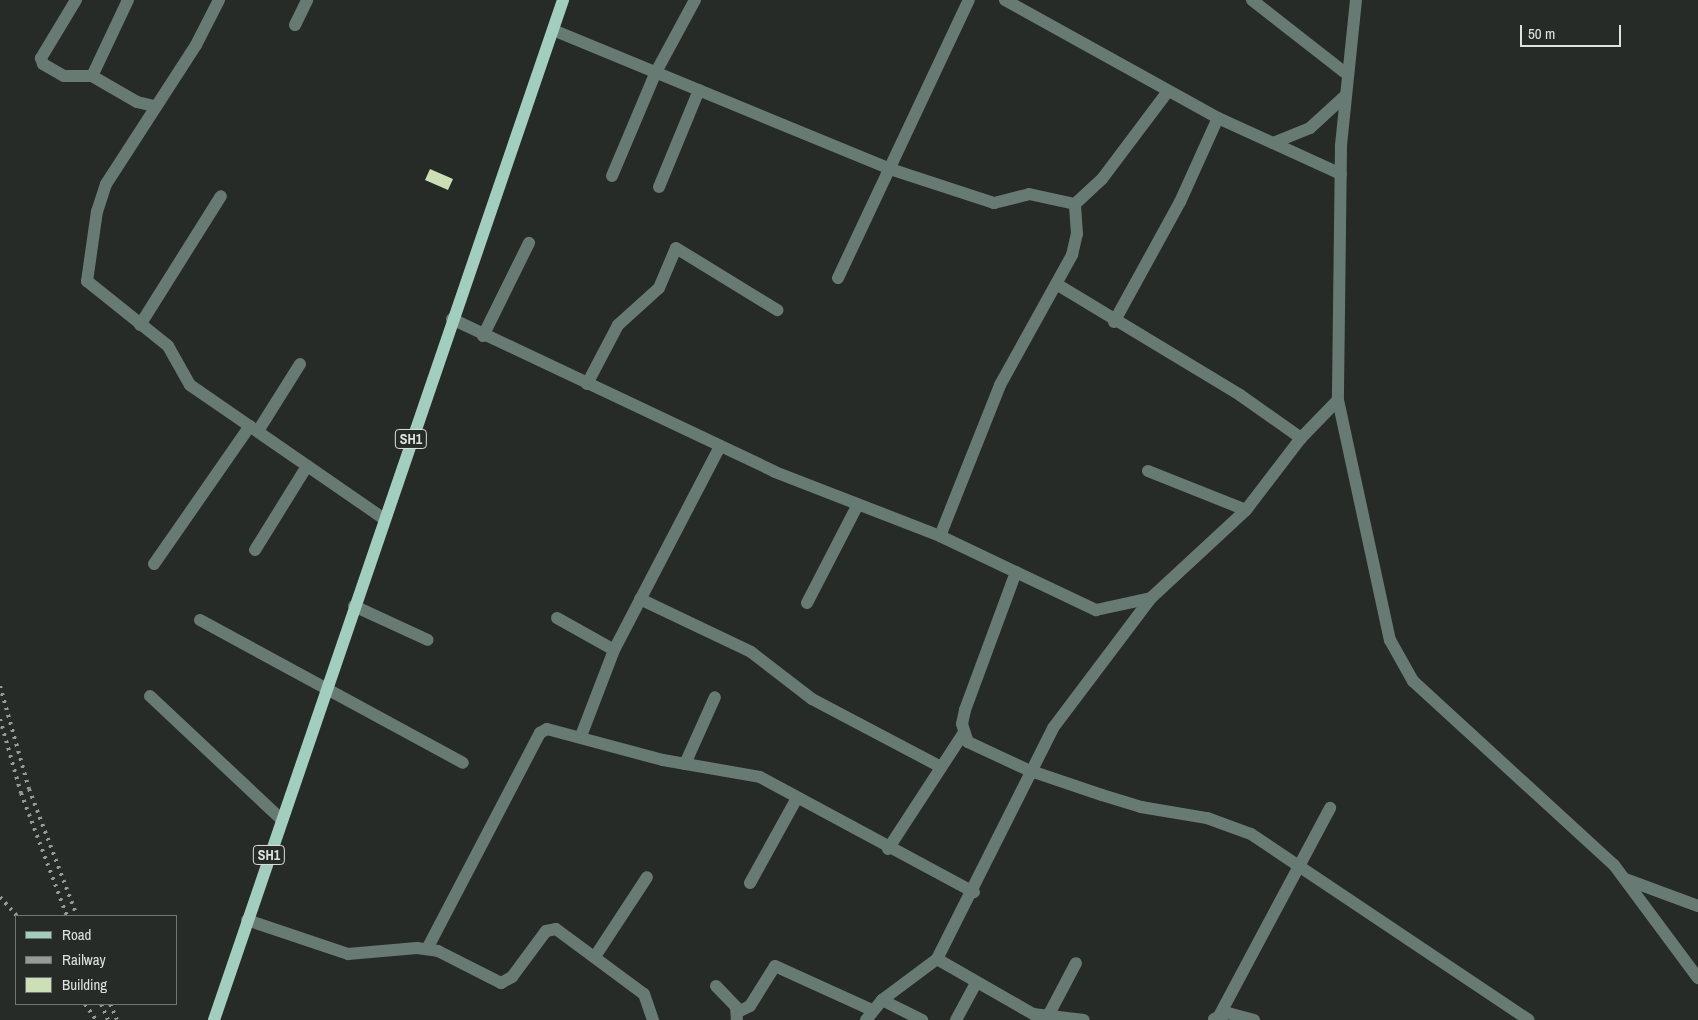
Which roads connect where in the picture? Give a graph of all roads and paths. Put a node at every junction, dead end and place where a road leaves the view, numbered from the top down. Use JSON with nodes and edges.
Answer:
{"nodes":[{"id":1,"x":76,"y":0,"type":"edge"},
{"id":2,"x":128,"y":0,"type":"edge"},
{"id":3,"x":219,"y":0,"type":"edge"},
{"id":4,"x":307,"y":0,"type":"edge"},
{"id":5,"x":563,"y":0,"type":"edge"},
{"id":6,"x":694,"y":0,"type":"edge"},
{"id":7,"x":969,"y":0,"type":"edge"},
{"id":8,"x":1005,"y":0,"type":"edge"},
{"id":9,"x":1252,"y":0,"type":"edge"},
{"id":10,"x":1356,"y":0,"type":"edge"},
{"id":11,"x":295,"y":25,"type":"dead end"},
{"id":12,"x":554,"y":30,"type":"junction"},
{"id":13,"x":656,"y":72,"type":"junction"},
{"id":14,"x":1348,"y":75,"type":"junction"},
{"id":15,"x":92,"y":76,"type":"junction"},
{"id":16,"x":700,"y":90,"type":"junction"},
{"id":17,"x":1168,"y":91,"type":"junction"},
{"id":18,"x":1346,"y":95,"type":"junction"},
{"id":19,"x":155,"y":106,"type":"junction"},
{"id":20,"x":1218,"y":118,"type":"junction"},
{"id":21,"x":1273,"y":143,"type":"junction"},
{"id":22,"x":887,"y":168,"type":"junction"},
{"id":23,"x":1341,"y":174,"type":"junction"},
{"id":24,"x":612,"y":176,"type":"dead end"},
{"id":25,"x":659,"y":187,"type":"dead end"},
{"id":26,"x":221,"y":196,"type":"dead end"},
{"id":27,"x":1075,"y":204,"type":"junction"},
{"id":28,"x":528,"y":243,"type":"dead end"},
{"id":29,"x":838,"y":278,"type":"dead end"},
{"id":30,"x":1058,"y":285,"type":"junction"},
{"id":31,"x":777,"y":310,"type":"dead end"},
{"id":32,"x":452,"y":320,"type":"junction"},
{"id":33,"x":1114,"y":322,"type":"junction"},
{"id":34,"x":140,"y":325,"type":"junction"},
{"id":35,"x":483,"y":336,"type":"junction"},
{"id":36,"x":300,"y":364,"type":"dead end"},
{"id":37,"x":587,"y":384,"type":"junction"},
{"id":38,"x":1338,"y":400,"type":"junction"},
{"id":39,"x":254,"y":429,"type":"junction"},
{"id":40,"x":1301,"y":438,"type":"junction"},
{"id":41,"x":720,"y":446,"type":"junction"},
{"id":42,"x":307,"y":466,"type":"junction"},
{"id":43,"x":1148,"y":472,"type":"dead end"},
{"id":44,"x":857,"y":506,"type":"junction"},
{"id":45,"x":1246,"y":510,"type":"junction"},
{"id":46,"x":384,"y":519,"type":"junction"},
{"id":47,"x":940,"y":536,"type":"junction"},
{"id":48,"x":255,"y":550,"type":"dead end"},
{"id":49,"x":154,"y":564,"type":"dead end"},
{"id":50,"x":1016,"y":572,"type":"junction"},
{"id":51,"x":1151,"y":598,"type":"junction"},
{"id":52,"x":640,"y":599,"type":"junction"},
{"id":53,"x":808,"y":603,"type":"dead end"},
{"id":54,"x":354,"y":606,"type":"junction"},
{"id":55,"x":557,"y":618,"type":"dead end"},
{"id":56,"x":200,"y":620,"type":"dead end"},
{"id":57,"x":428,"y":640,"type":"dead end"},
{"id":58,"x":614,"y":650,"type":"junction"},
{"id":59,"x":326,"y":691,"type":"junction"},
{"id":60,"x":150,"y":696,"type":"dead end"},
{"id":61,"x":715,"y":697,"type":"dead end"},
{"id":62,"x":963,"y":734,"type":"junction"},
{"id":63,"x":581,"y":736,"type":"junction"},
{"id":64,"x":463,"y":763,"type":"dead end"},
{"id":65,"x":684,"y":764,"type":"junction"},
{"id":66,"x":941,"y":767,"type":"junction"},
{"id":67,"x":1028,"y":770,"type":"junction"},
{"id":68,"x":797,"y":798,"type":"junction"},
{"id":69,"x":1330,"y":808,"type":"dead end"},
{"id":70,"x":282,"y":820,"type":"junction"},
{"id":71,"x":888,"y":849,"type":"junction"},
{"id":72,"x":1302,"y":864,"type":"junction"},
{"id":73,"x":647,"y":877,"type":"dead end"},
{"id":74,"x":1625,"y":879,"type":"junction"},
{"id":75,"x":750,"y":883,"type":"dead end"},
{"id":76,"x":974,"y":892,"type":"junction"},
{"id":77,"x":1698,"y":906,"type":"edge"},
{"id":78,"x":247,"y":920,"type":"junction"},
{"id":79,"x":427,"y":949,"type":"junction"},
{"id":80,"x":596,"y":955,"type":"junction"},
{"id":81,"x":937,"y":959,"type":"junction"},
{"id":82,"x":1076,"y":963,"type":"dead end"},
{"id":83,"x":1698,"y":978,"type":"edge"},
{"id":84,"x":976,"y":983,"type":"junction"},
{"id":85,"x":716,"y":986,"type":"dead end"},
{"id":86,"x":882,"y":1000,"type":"junction"},
{"id":87,"x":869,"y":1015,"type":"edge"},
{"id":88,"x":737,"y":1016,"type":"edge"},
{"id":89,"x":1048,"y":1018,"type":"junction"},
{"id":90,"x":1216,"y":1018,"type":"edge"},
{"id":91,"x":1525,"y":1019,"type":"edge"},
{"id":92,"x":214,"y":1020,"type":"edge"},
{"id":93,"x":653,"y":1020,"type":"edge"},
{"id":94,"x":922,"y":1020,"type":"edge"},
{"id":95,"x":956,"y":1020,"type":"edge"},
{"id":96,"x":1084,"y":1020,"type":"edge"},
{"id":97,"x":1254,"y":1020,"type":"edge"}],
"edges":[{"from":1,"to":15,"type":"street"},
{"from":2,"to":15,"type":"street"},
{"from":3,"to":19,"type":"street"},
{"from":4,"to":11,"type":"street"},
{"from":5,"to":12,"type":"main road","number":"SH1"},
{"from":6,"to":13,"type":"street"},
{"from":7,"to":22,"type":"street"},
{"from":8,"to":17,"type":"street"},
{"from":9,"to":14,"type":"street"},
{"from":10,"to":14,"type":"street"},
{"from":12,"to":13,"type":"street"},
{"from":12,"to":32,"type":"main road","number":"SH1"},
{"from":13,"to":16,"type":"street"},
{"from":13,"to":24,"type":"street"},
{"from":14,"to":18,"type":"street"},
{"from":15,"to":19,"type":"street"},
{"from":16,"to":22,"type":"street"},
{"from":16,"to":25,"type":"street"},
{"from":17,"to":20,"type":"street"},
{"from":17,"to":27,"type":"street"},
{"from":18,"to":21,"type":"street"},
{"from":18,"to":23,"type":"street"},
{"from":19,"to":34,"type":"street"},
{"from":20,"to":21,"type":"street"},
{"from":20,"to":33,"type":"street"},
{"from":21,"to":23,"type":"street"},
{"from":22,"to":27,"type":"street"},
{"from":22,"to":29,"type":"street"},
{"from":23,"to":38,"type":"street"},
{"from":26,"to":34,"type":"street"},
{"from":27,"to":30,"type":"street"},
{"from":28,"to":35,"type":"street"},
{"from":30,"to":33,"type":"street"},
{"from":30,"to":47,"type":"street"},
{"from":31,"to":37,"type":"street"},
{"from":32,"to":35,"type":"street"},
{"from":32,"to":46,"type":"main road","number":"SH1"},
{"from":33,"to":40,"type":"street"},
{"from":34,"to":39,"type":"street"},
{"from":35,"to":37,"type":"street"},
{"from":36,"to":39,"type":"street"},
{"from":37,"to":41,"type":"street"},
{"from":38,"to":40,"type":"street"},
{"from":38,"to":74,"type":"street"},
{"from":39,"to":42,"type":"street"},
{"from":39,"to":49,"type":"street"},
{"from":40,"to":45,"type":"street"},
{"from":41,"to":44,"type":"street"},
{"from":41,"to":52,"type":"street"},
{"from":42,"to":46,"type":"street"},
{"from":42,"to":48,"type":"street"},
{"from":43,"to":45,"type":"street"},
{"from":44,"to":47,"type":"street"},
{"from":44,"to":53,"type":"street"},
{"from":45,"to":51,"type":"street"},
{"from":46,"to":54,"type":"main road","number":"SH1"},
{"from":47,"to":50,"type":"street"},
{"from":50,"to":51,"type":"street"},
{"from":50,"to":62,"type":"street"},
{"from":51,"to":67,"type":"street"},
{"from":52,"to":58,"type":"street"},
{"from":52,"to":66,"type":"street"},
{"from":54,"to":57,"type":"street"},
{"from":54,"to":59,"type":"main road","number":"SH1"},
{"from":55,"to":58,"type":"street"},
{"from":56,"to":59,"type":"street"},
{"from":58,"to":63,"type":"street"},
{"from":59,"to":64,"type":"street"},
{"from":59,"to":70,"type":"main road","number":"SH1"},
{"from":60,"to":70,"type":"street"},
{"from":61,"to":65,"type":"street"},
{"from":62,"to":66,"type":"street"},
{"from":62,"to":67,"type":"street"},
{"from":63,"to":65,"type":"street"},
{"from":63,"to":79,"type":"street"},
{"from":65,"to":68,"type":"street"},
{"from":66,"to":71,"type":"street"},
{"from":67,"to":72,"type":"street"},
{"from":67,"to":76,"type":"street"},
{"from":68,"to":71,"type":"street"},
{"from":68,"to":75,"type":"street"},
{"from":69,"to":72,"type":"street"},
{"from":70,"to":78,"type":"main road","number":"SH1"},
{"from":71,"to":76,"type":"street"},
{"from":72,"to":90,"type":"street"},
{"from":72,"to":91,"type":"street"},
{"from":73,"to":80,"type":"street"},
{"from":74,"to":77,"type":"street"},
{"from":74,"to":83,"type":"street"},
{"from":76,"to":81,"type":"street"},
{"from":78,"to":79,"type":"street"},
{"from":78,"to":92,"type":"main road","number":"SH1"},
{"from":79,"to":80,"type":"street"},
{"from":80,"to":93,"type":"street"},
{"from":81,"to":84,"type":"street"},
{"from":81,"to":86,"type":"street"},
{"from":82,"to":89,"type":"street"},
{"from":84,"to":89,"type":"street"},
{"from":84,"to":95,"type":"street"},
{"from":85,"to":88,"type":"street"},
{"from":86,"to":87,"type":"street"},
{"from":86,"to":94,"type":"street"},
{"from":87,"to":88,"type":"street"},
{"from":89,"to":96,"type":"street"},
{"from":90,"to":97,"type":"street"}]}
